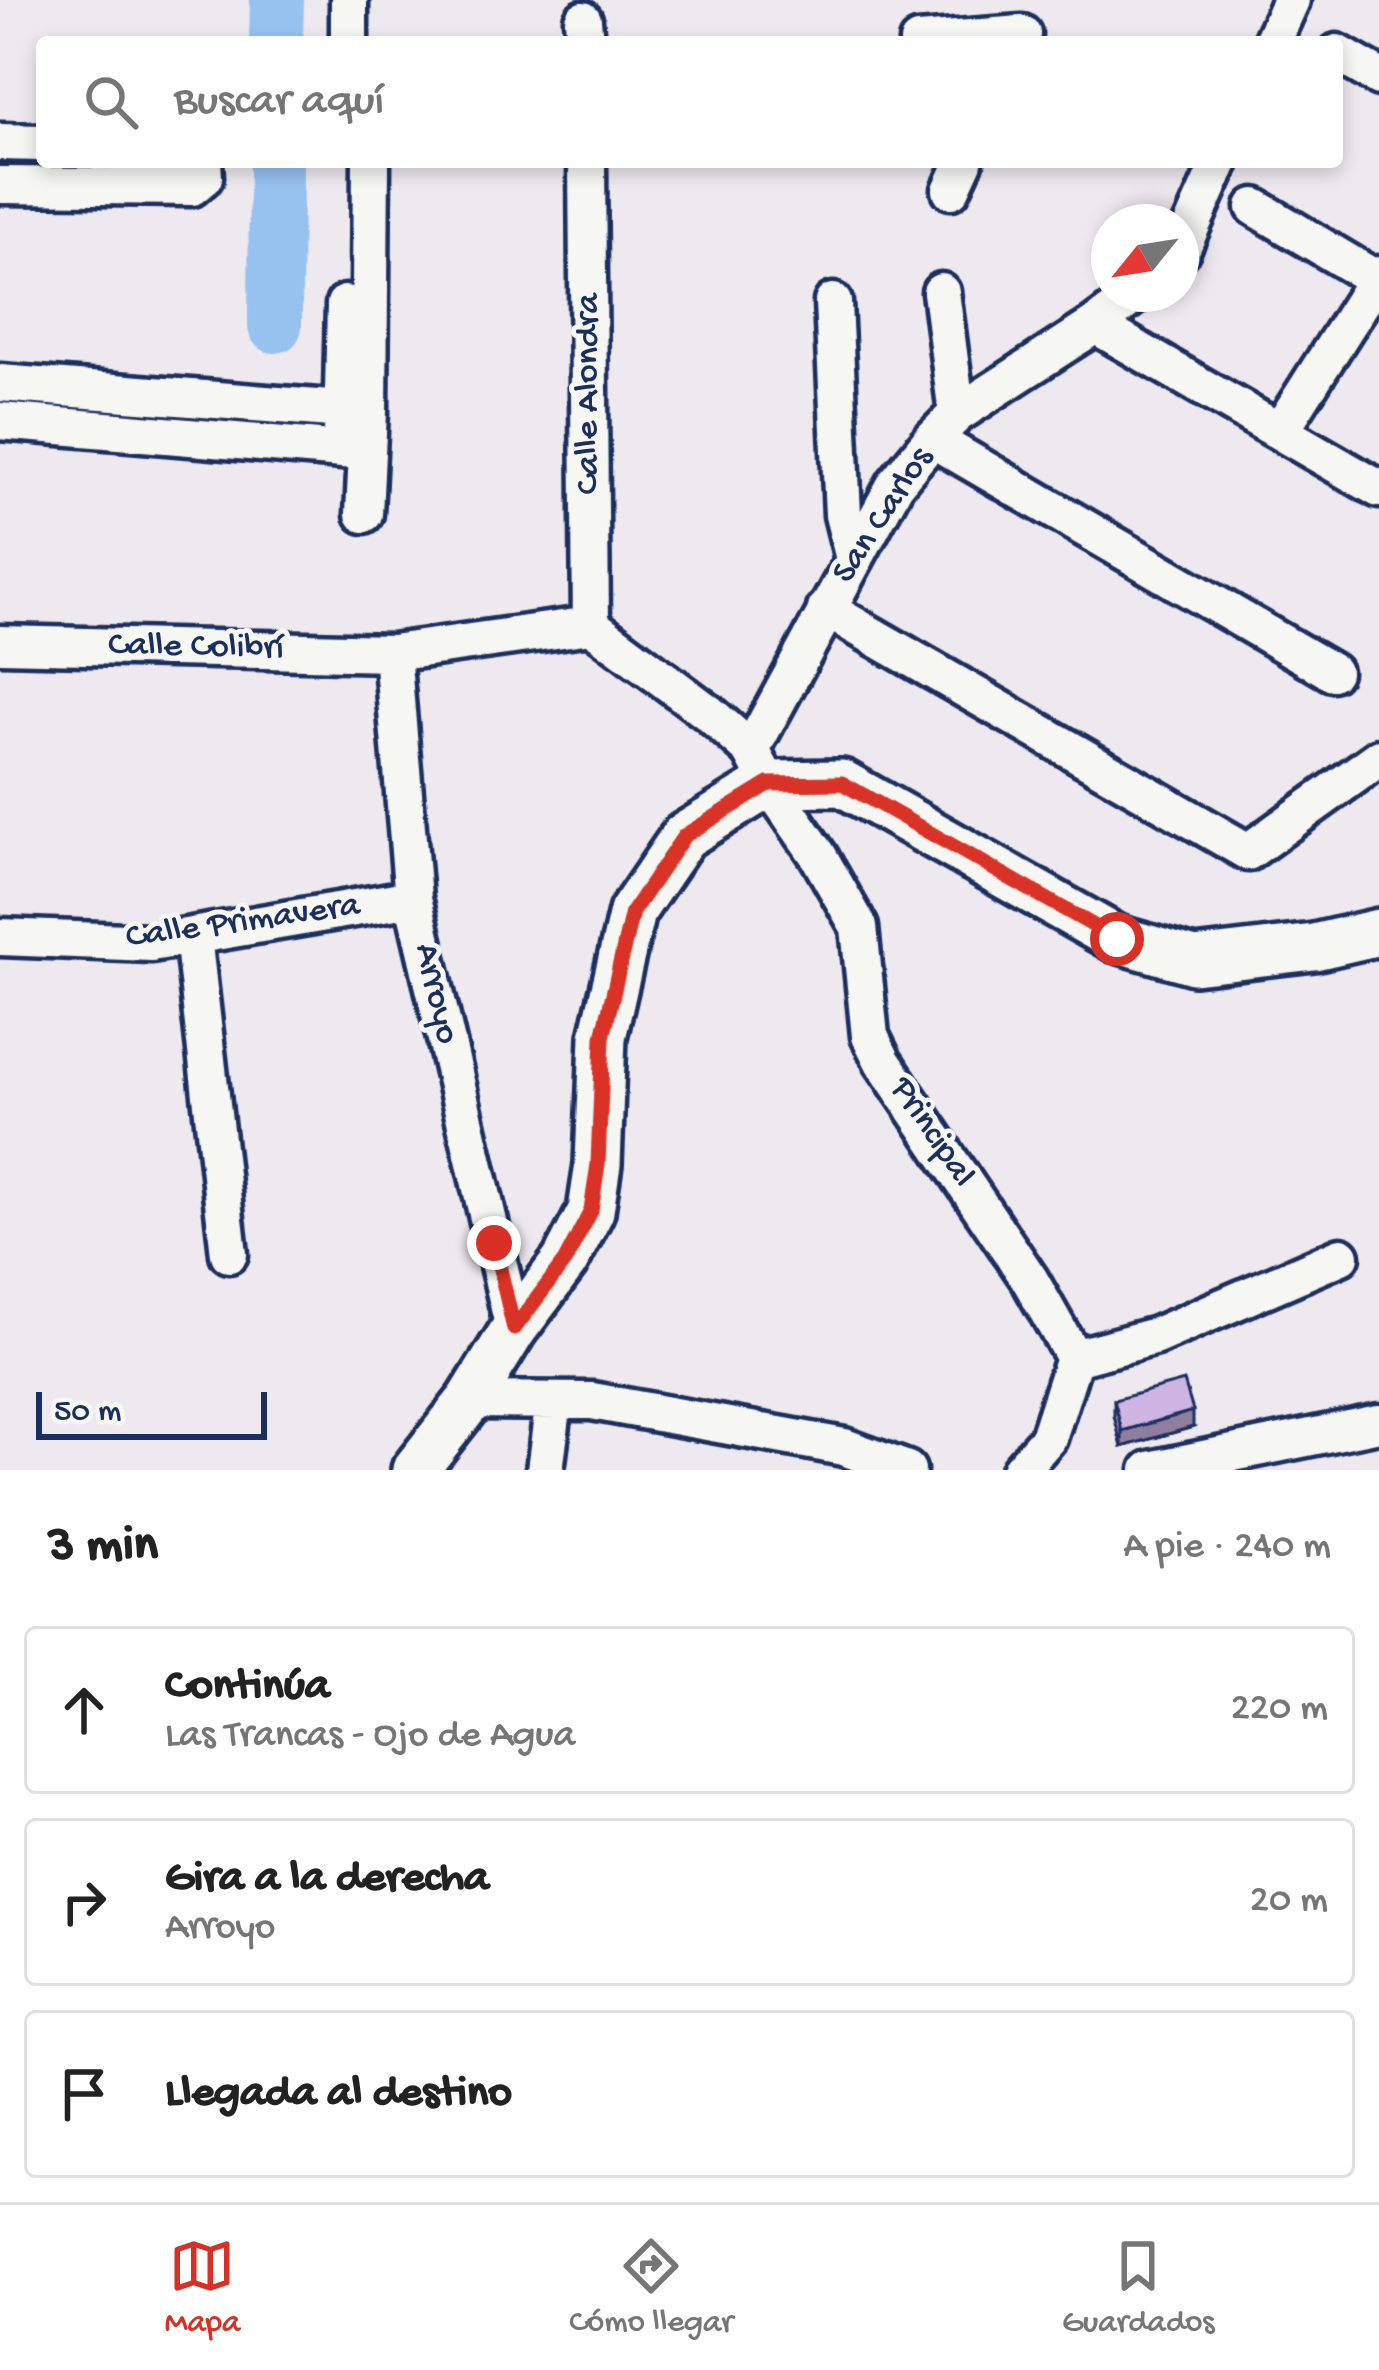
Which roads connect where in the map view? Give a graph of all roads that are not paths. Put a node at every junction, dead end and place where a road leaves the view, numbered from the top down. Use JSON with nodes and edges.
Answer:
{"nodes":[{"id":1,"x":349,"y":0,"type":"edge"},
{"id":2,"x":373,"y":0,"type":"edge"},
{"id":3,"x":1291,"y":0,"type":"edge"},
{"id":4,"x":1025,"y":25,"type":"edge"},
{"id":5,"x":349,"y":36,"type":"edge"},
{"id":6,"x":373,"y":36,"type":"edge"},
{"id":7,"x":956,"y":36,"type":"edge"},
{"id":8,"x":1275,"y":36,"type":"edge"},
{"id":9,"x":1343,"y":56,"type":"edge"},
{"id":10,"x":1379,"y":77,"type":"edge"},
{"id":11,"x":0,"y":142,"type":"edge"},
{"id":12,"x":36,"y":143,"type":"edge"},
{"id":13,"x":203,"y":168,"type":"edge"},
{"id":14,"x":347,"y":168,"type":"edge"},
{"id":15,"x":371,"y":168,"type":"edge"},
{"id":16,"x":587,"y":168,"type":"edge"},
{"id":17,"x":1217,"y":168,"type":"edge"},
{"id":18,"x":0,"y":185,"type":"edge"},
{"id":19,"x":1255,"y":208,"type":"dead end"},
{"id":20,"x":1199,"y":209,"type":"edge"},
{"id":21,"x":1378,"y":279,"type":"edge"},
{"id":22,"x":941,"y":292,"type":"dead end"},
{"id":23,"x":833,"y":302,"type":"dead end"},
{"id":24,"x":1112,"y":312,"type":"edge"},
{"id":25,"x":1095,"y":325,"type":"junction"},
{"id":26,"x":0,"y":383,"type":"edge"},
{"id":27,"x":356,"y":411,"type":"junction"},
{"id":28,"x":0,"y":421,"type":"edge"},
{"id":29,"x":945,"y":427,"type":"junction"},
{"id":30,"x":1280,"y":431,"type":"junction"},
{"id":31,"x":354,"y":451,"type":"junction"},
{"id":32,"x":1379,"y":489,"type":"edge"},
{"id":33,"x":364,"y":514,"type":"dead end"},
{"id":34,"x":854,"y":559,"type":"junction"},
{"id":35,"x":826,"y":609,"type":"junction"},
{"id":36,"x":591,"y":626,"type":"junction"},
{"id":37,"x":0,"y":644,"type":"edge"},
{"id":38,"x":392,"y":653,"type":"junction"},
{"id":39,"x":1332,"y":672,"type":"dead end"},
{"id":40,"x":1379,"y":758,"type":"edge"},
{"id":41,"x":760,"y":767,"type":"junction"},
{"id":42,"x":413,"y":898,"type":"junction"},
{"id":43,"x":1379,"y":932,"type":"edge"},
{"id":44,"x":193,"y":936,"type":"junction"},
{"id":45,"x":0,"y":937,"type":"edge"},
{"id":46,"x":229,"y":1254,"type":"dead end"},
{"id":47,"x":1341,"y":1256,"type":"dead end"},
{"id":48,"x":514,"y":1329,"type":"junction"},
{"id":49,"x":1074,"y":1358,"type":"junction"},
{"id":50,"x":470,"y":1400,"type":"junction"},
{"id":51,"x":554,"y":1401,"type":"junction"},
{"id":52,"x":1379,"y":1423,"type":"edge"},
{"id":53,"x":1048,"y":1454,"type":"edge"},
{"id":54,"x":415,"y":1470,"type":"edge"},
{"id":55,"x":545,"y":1470,"type":"edge"},
{"id":56,"x":907,"y":1470,"type":"edge"},
{"id":57,"x":1020,"y":1470,"type":"edge"},
{"id":58,"x":1150,"y":1470,"type":"edge"}],
"edges":[{"from":1,"to":5,"type":"street"},
{"from":2,"to":6,"type":"street"},
{"from":3,"to":8,"type":"street"},
{"from":4,"to":7,"type":"street"},
{"from":9,"to":10,"type":"street"},
{"from":11,"to":12,"type":"street"},
{"from":13,"to":18,"type":"street"},
{"from":14,"to":27,"type":"street"},
{"from":15,"to":27,"type":"street"},
{"from":16,"to":36,"type":"street","name":"Calle Alondra"},
{"from":17,"to":20,"type":"street"},
{"from":19,"to":21,"type":"street"},
{"from":21,"to":30,"type":"street"},
{"from":22,"to":29,"type":"street"},
{"from":23,"to":34,"type":"street"},
{"from":24,"to":25,"type":"street","name":"San Carlos"},
{"from":25,"to":29,"type":"street","name":"San Carlos"},
{"from":25,"to":30,"type":"street"},
{"from":26,"to":27,"type":"street"},
{"from":27,"to":31,"type":"street"},
{"from":28,"to":31,"type":"street"},
{"from":29,"to":34,"type":"street","name":"San Carlos"},
{"from":29,"to":39,"type":"street"},
{"from":30,"to":32,"type":"street"},
{"from":31,"to":33,"type":"street"},
{"from":34,"to":35,"type":"street","name":"San Carlos"},
{"from":35,"to":40,"type":"street"},
{"from":35,"to":41,"type":"street","name":"San Carlos"},
{"from":36,"to":38,"type":"street","name":"Calle Colibrí"},
{"from":36,"to":41,"type":"street","name":"Principal"},
{"from":37,"to":38,"type":"street","name":"Calle Colibrí"},
{"from":38,"to":42,"type":"street","name":"Arroyo"},
{"from":41,"to":43,"type":"street"},
{"from":41,"to":48,"type":"street"},
{"from":41,"to":49,"type":"street","name":"Principal"},
{"from":42,"to":44,"type":"street","name":"Calle Primavera"},
{"from":42,"to":48,"type":"street","name":"Arroyo"},
{"from":44,"to":45,"type":"street","name":"Calle Primavera"},
{"from":44,"to":46,"type":"street"},
{"from":47,"to":49,"type":"street"},
{"from":48,"to":50,"type":"street"},
{"from":49,"to":53,"type":"street"},
{"from":50,"to":51,"type":"street"},
{"from":50,"to":54,"type":"street"},
{"from":51,"to":55,"type":"street"},
{"from":51,"to":56,"type":"street"},
{"from":52,"to":58,"type":"street"},
{"from":53,"to":57,"type":"street"}]}
